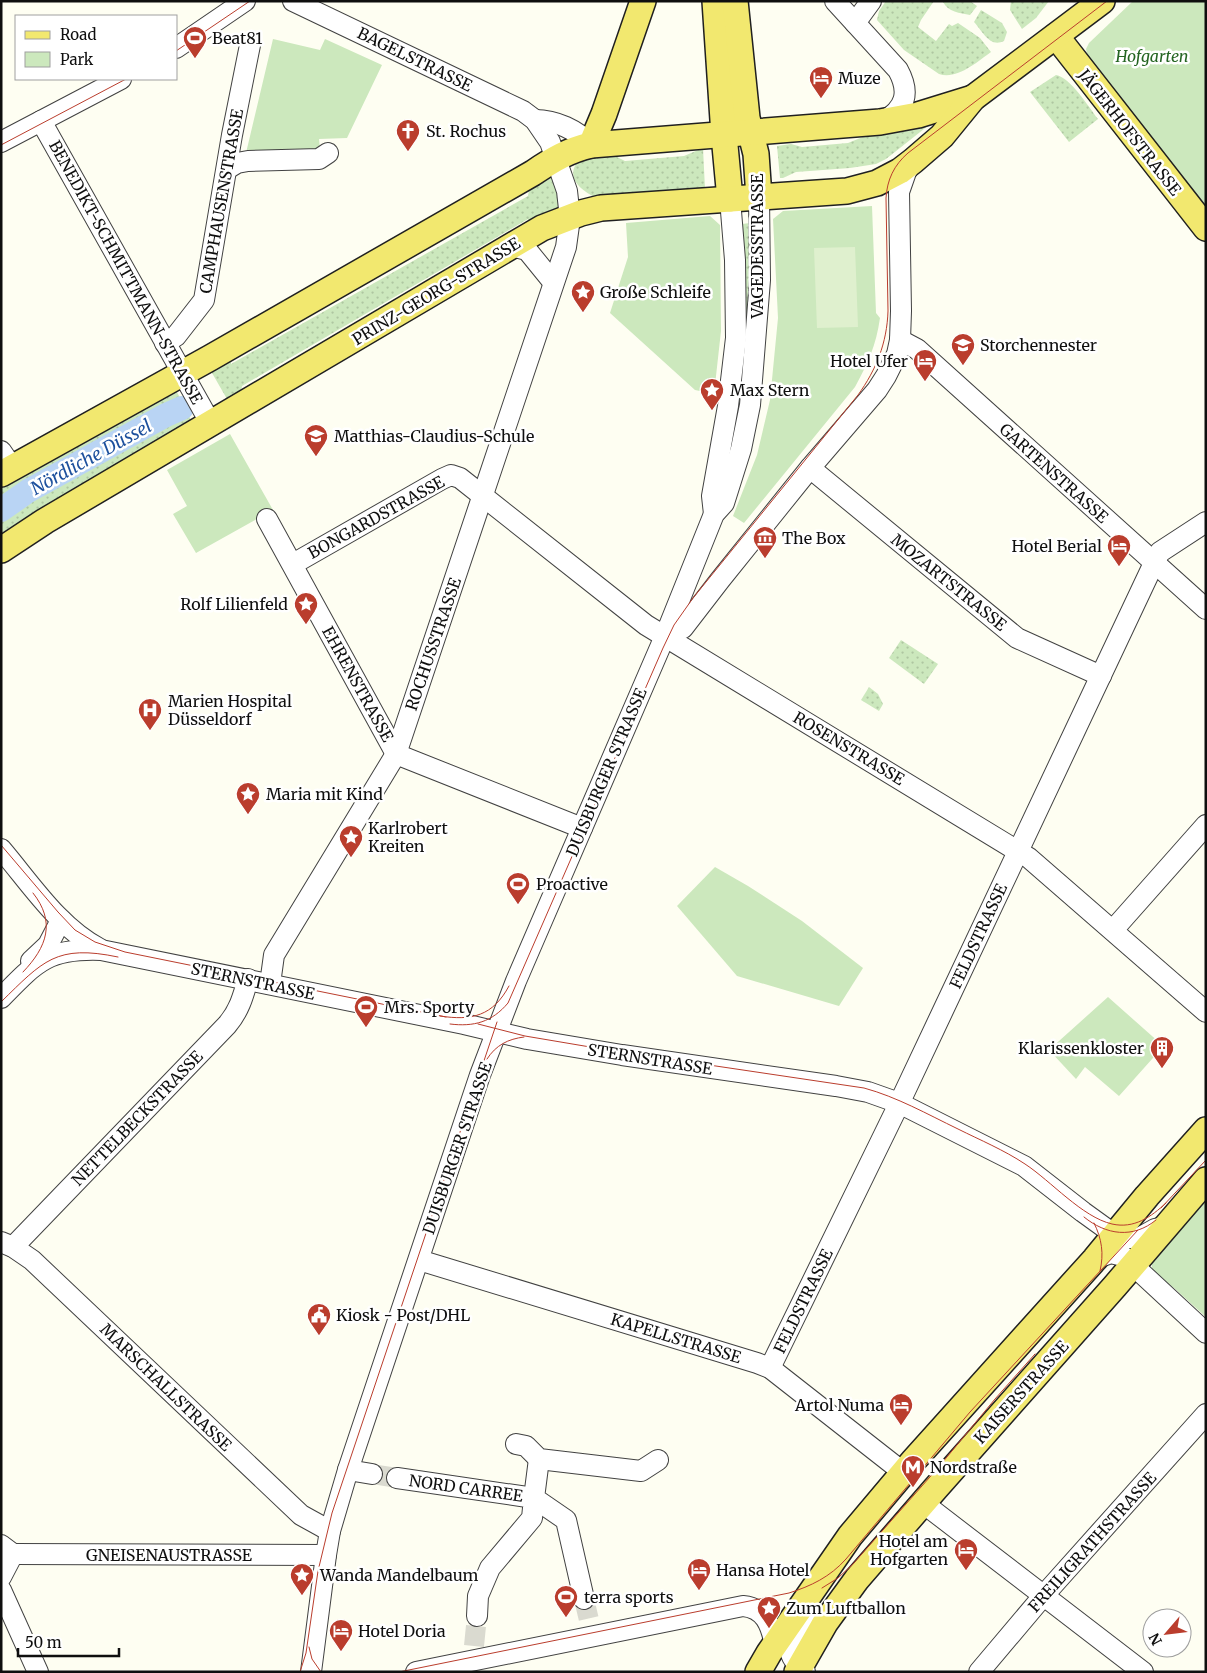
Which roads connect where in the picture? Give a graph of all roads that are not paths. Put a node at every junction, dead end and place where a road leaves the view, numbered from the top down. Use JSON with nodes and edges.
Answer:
{"nodes":[{"id":1,"x":245,"y":1,"type":"edge"},
{"id":2,"x":293,"y":1,"type":"edge"},
{"id":3,"x":643,"y":1,"type":"edge"},
{"id":4,"x":715,"y":1,"type":"edge"},
{"id":5,"x":735,"y":1,"type":"edge"},
{"id":6,"x":835,"y":1,"type":"edge"},
{"id":7,"x":870,"y":1,"type":"edge"},
{"id":8,"x":1102,"y":1,"type":"edge"},
{"id":9,"x":855,"y":23,"type":"junction"},
{"id":10,"x":1056,"y":36,"type":"junction"},
{"id":11,"x":250,"y":45,"type":"dead end"},
{"id":12,"x":178,"y":47,"type":"edge"},
{"id":13,"x":119,"y":80,"type":"edge"},
{"id":14,"x":974,"y":98,"type":"junction"},
{"id":15,"x":535,"y":120,"type":"junction"},
{"id":16,"x":41,"y":121,"type":"junction"},
{"id":17,"x":877,"y":122,"type":"junction"},
{"id":18,"x":750,"y":132,"type":"junction"},
{"id":19,"x":724,"y":135,"type":"junction"},
{"id":20,"x":1,"y":142,"type":"edge"},
{"id":21,"x":592,"y":145,"type":"junction"},
{"id":22,"x":328,"y":153,"type":"dead end"},
{"id":23,"x":556,"y":158,"type":"junction"},
{"id":24,"x":913,"y":161,"type":"junction"},
{"id":25,"x":227,"y":169,"type":"junction"},
{"id":26,"x":567,"y":190,"type":"junction"},
{"id":27,"x":759,"y":197,"type":"junction"},
{"id":28,"x":730,"y":199,"type":"junction"},
{"id":29,"x":601,"y":208,"type":"junction"},
{"id":30,"x":570,"y":218,"type":"junction"},
{"id":31,"x":1206,"y":228,"type":"edge"},
{"id":32,"x":512,"y":246,"type":"junction"},
{"id":33,"x":553,"y":282,"type":"junction"},
{"id":34,"x":900,"y":340,"type":"junction"},
{"id":35,"x":165,"y":343,"type":"junction"},
{"id":36,"x":182,"y":372,"type":"junction"},
{"id":37,"x":212,"y":424,"type":"junction"},
{"id":38,"x":5,"y":464,"type":"edge"},
{"id":39,"x":810,"y":468,"type":"junction"},
{"id":40,"x":483,"y":495,"type":"junction"},
{"id":41,"x":714,"y":514,"type":"junction"},
{"id":42,"x":267,"y":519,"type":"dead end"},
{"id":43,"x":1206,"y":522,"type":"edge"},
{"id":44,"x":1,"y":550,"type":"edge"},
{"id":45,"x":1154,"y":563,"type":"junction"},
{"id":46,"x":293,"y":564,"type":"junction"},
{"id":47,"x":1206,"y":609,"type":"edge"},
{"id":48,"x":665,"y":636,"type":"junction"},
{"id":49,"x":1101,"y":676,"type":"junction"},
{"id":50,"x":396,"y":754,"type":"junction"},
{"id":51,"x":1206,"y":825,"type":"edge"},
{"id":52,"x":582,"y":828,"type":"junction"},
{"id":53,"x":1,"y":849,"type":"edge"},
{"id":54,"x":1019,"y":851,"type":"junction"},
{"id":55,"x":61,"y":920,"type":"junction"},
{"id":56,"x":1113,"y":930,"type":"junction"},
{"id":57,"x":101,"y":950,"type":"junction"},
{"id":58,"x":248,"y":980,"type":"junction"},
{"id":59,"x":270,"y":984,"type":"junction"},
{"id":60,"x":5,"y":992,"type":"edge"},
{"id":61,"x":1206,"y":1012,"type":"edge"},
{"id":62,"x":497,"y":1032,"type":"junction"},
{"id":63,"x":899,"y":1103,"type":"junction"},
{"id":64,"x":1206,"y":1130,"type":"edge"},
{"id":65,"x":1206,"y":1180,"type":"edge"},
{"id":66,"x":1164,"y":1227,"type":"junction"},
{"id":67,"x":1114,"y":1235,"type":"junction"},
{"id":68,"x":7,"y":1245,"type":"edge"},
{"id":69,"x":1095,"y":1259,"type":"junction"},
{"id":70,"x":419,"y":1260,"type":"junction"},
{"id":71,"x":1133,"y":1264,"type":"junction"},
{"id":72,"x":1206,"y":1333,"type":"edge"},
{"id":73,"x":770,"y":1368,"type":"junction"},
{"id":74,"x":1206,"y":1414,"type":"edge"},
{"id":75,"x":516,"y":1444,"type":"dead end"},
{"id":76,"x":539,"y":1459,"type":"junction"},
{"id":77,"x":658,"y":1460,"type":"dead end"},
{"id":78,"x":348,"y":1470,"type":"junction"},
{"id":79,"x":904,"y":1473,"type":"junction"},
{"id":80,"x":372,"y":1474,"type":"tunnel mouth"},
{"id":81,"x":398,"y":1478,"type":"tunnel mouth"},
{"id":82,"x":534,"y":1498,"type":"junction"},
{"id":83,"x":923,"y":1503,"type":"junction"},
{"id":84,"x":330,"y":1531,"type":"junction"},
{"id":85,"x":7,"y":1550,"type":"edge"},
{"id":86,"x":326,"y":1555,"type":"junction"},
{"id":87,"x":826,"y":1572,"type":"junction"},
{"id":88,"x":1,"y":1577,"type":"edge"},
{"id":89,"x":1,"y":1590,"type":"edge"},
{"id":90,"x":1044,"y":1595,"type":"junction"},
{"id":91,"x":584,"y":1599,"type":"tunnel mouth"},
{"id":92,"x":477,"y":1616,"type":"tunnel mouth"},
{"id":93,"x":776,"y":1644,"type":"junction"},
{"id":94,"x":800,"y":1670,"type":"edge"},
{"id":95,"x":38,"y":1672,"type":"edge"},
{"id":96,"x":311,"y":1672,"type":"edge"},
{"id":97,"x":416,"y":1672,"type":"edge"},
{"id":98,"x":758,"y":1672,"type":"edge"},
{"id":99,"x":979,"y":1672,"type":"edge"},
{"id":100,"x":1143,"y":1672,"type":"edge"}],
"edges":[{"from":1,"to":12,"type":"street"},
{"from":2,"to":15,"type":"street","name":"BAGELSTRASSE"},
{"from":3,"to":21,"type":"main road"},
{"from":4,"to":19,"type":"main road","name":"VAGEDESSTRASSE"},
{"from":5,"to":18,"type":"main road","name":"VAGEDESSTRASSE"},
{"from":6,"to":9,"type":"street"},
{"from":7,"to":9,"type":"street"},
{"from":8,"to":10,"type":"main road"},
{"from":9,"to":17,"type":"street"},
{"from":10,"to":14,"type":"main road"},
{"from":10,"to":31,"type":"main road","name":"JÄGERHOFSTRASSE"},
{"from":11,"to":25,"type":"street","name":"CAMPHAUSENSTRASSE"},
{"from":13,"to":16,"type":"street"},
{"from":14,"to":17,"type":"main road"},
{"from":14,"to":24,"type":"main road"},
{"from":15,"to":21,"type":"street","name":"BAGELSTRASSE"},
{"from":15,"to":23,"type":"street","name":"BAGELSTRASSE"},
{"from":16,"to":20,"type":"street"},
{"from":16,"to":35,"type":"street","name":"BENEDIKT-SCHMITTMANN-STRASSE"},
{"from":17,"to":18,"type":"main road"},
{"from":18,"to":19,"type":"main road"},
{"from":18,"to":27,"type":"main road","name":"VAGEDESSTRASSE"},
{"from":19,"to":21,"type":"main road"},
{"from":19,"to":28,"type":"main road","name":"VAGEDESSTRASSE"},
{"from":21,"to":23,"type":"main road"},
{"from":22,"to":25,"type":"street"},
{"from":23,"to":26,"type":"street","name":"ROCHUSSTRASSE"},
{"from":23,"to":36,"type":"main road"},
{"from":24,"to":27,"type":"main road","name":"PRINZ-GEORG-STRASSE"},
{"from":24,"to":34,"type":"street"},
{"from":25,"to":35,"type":"street","name":"CAMPHAUSENSTRASSE"},
{"from":26,"to":29,"type":"street"},
{"from":26,"to":30,"type":"street","name":"ROCHUSSTRASSE"},
{"from":27,"to":28,"type":"main road","name":"PRINZ-GEORG-STRASSE"},
{"from":27,"to":41,"type":"street","name":"VAGEDESSTRASSE"},
{"from":28,"to":29,"type":"main road","name":"PRINZ-GEORG-STRASSE"},
{"from":28,"to":41,"type":"street","name":"VAGEDESSTRASSE"},
{"from":29,"to":30,"type":"main road","name":"PRINZ-GEORG-STRASSE"},
{"from":30,"to":32,"type":"main road","name":"PRINZ-GEORG-STRASSE"},
{"from":30,"to":33,"type":"street","name":"ROCHUSSTRASSE"},
{"from":32,"to":33,"type":"street"},
{"from":32,"to":37,"type":"main road","name":"PRINZ-GEORG-STRASSE"},
{"from":33,"to":40,"type":"street","name":"ROCHUSSTRASSE"},
{"from":34,"to":39,"type":"street"},
{"from":34,"to":45,"type":"street","name":"GARTENSTRASSE"},
{"from":35,"to":36,"type":"street","name":"BENEDIKT-SCHMITTMANN-STRASSE"},
{"from":36,"to":37,"type":"street","name":"BENEDIKT-SCHMITTMANN-STRASSE"},
{"from":36,"to":38,"type":"main road"},
{"from":37,"to":44,"type":"main road","name":"PRINZ-GEORG-STRASSE"},
{"from":39,"to":48,"type":"street"},
{"from":39,"to":49,"type":"street","name":"MOZARTSTRASSE"},
{"from":40,"to":46,"type":"street","name":"BONGARDSTRASSE"},
{"from":40,"to":48,"type":"street","name":"ROSENSTRASSE"},
{"from":40,"to":50,"type":"street","name":"ROCHUSSTRASSE"},
{"from":41,"to":48,"type":"street","name":"VAGEDESSTRASSE"},
{"from":42,"to":46,"type":"street","name":"EHRENSTRASSE"},
{"from":43,"to":45,"type":"street","name":"FELDSTRASSE"},
{"from":45,"to":47,"type":"street","name":"GARTENSTRASSE"},
{"from":45,"to":49,"type":"street","name":"FELDSTRASSE"},
{"from":46,"to":50,"type":"street","name":"EHRENSTRASSE"},
{"from":48,"to":52,"type":"street","name":"DUISBURGER STRASSE"},
{"from":48,"to":54,"type":"street","name":"ROSENSTRASSE"},
{"from":49,"to":54,"type":"street","name":"FELDSTRASSE"},
{"from":50,"to":52,"type":"street","name":"EHRENSTRASSE"},
{"from":50,"to":59,"type":"street","name":"ROCHUSSTRASSE"},
{"from":51,"to":56,"type":"street"},
{"from":52,"to":62,"type":"street","name":"DUISBURGER STRASSE"},
{"from":53,"to":55,"type":"street","name":"STERNSTRASSE"},
{"from":54,"to":56,"type":"street","name":"ROSENSTRASSE"},
{"from":54,"to":63,"type":"street","name":"FELDSTRASSE"},
{"from":55,"to":57,"type":"street","name":"STERNSTRASSE"},
{"from":55,"to":60,"type":"street","name":"STERNSTRASSE"},
{"from":56,"to":61,"type":"street","name":"ROSENSTRASSE"},
{"from":57,"to":58,"type":"street","name":"STERNSTRASSE"},
{"from":57,"to":60,"type":"street","name":"STERNSTRASSE"},
{"from":58,"to":59,"type":"street","name":"STERNSTRASSE"},
{"from":58,"to":68,"type":"street","name":"NETTELBECKSTRASSE"},
{"from":59,"to":62,"type":"street","name":"STERNSTRASSE"},
{"from":62,"to":63,"type":"street","name":"STERNSTRASSE"},
{"from":62,"to":70,"type":"street","name":"DUISBURGER STRASSE"},
{"from":63,"to":67,"type":"street","name":"STERNSTRASSE"},
{"from":63,"to":73,"type":"street","name":"FELDSTRASSE"},
{"from":64,"to":67,"type":"main road","name":"KAISERSTRASSE"},
{"from":65,"to":66,"type":"main road","name":"KAISERSTRASSE"},
{"from":66,"to":67,"type":"street"},
{"from":66,"to":71,"type":"main road","name":"KAISERSTRASSE"},
{"from":67,"to":69,"type":"main road","name":"KAISERSTRASSE"},
{"from":68,"to":84,"type":"street","name":"MARSCHALLSTRASSE"},
{"from":69,"to":71,"type":"street"},
{"from":69,"to":79,"type":"main road","name":"KAISERSTRASSE"},
{"from":70,"to":73,"type":"street","name":"KAPELLSTRASSE"},
{"from":70,"to":78,"type":"street","name":"DUISBURGER STRASSE"},
{"from":71,"to":72,"type":"street"},
{"from":71,"to":83,"type":"main road","name":"KAISERSTRASSE"},
{"from":73,"to":79,"type":"street","name":"KAPELLSTRASSE"},
{"from":74,"to":90,"type":"street","name":"FREILIGRATHSTRASSE"},
{"from":75,"to":76,"type":"street"},
{"from":76,"to":77,"type":"street"},
{"from":76,"to":82,"type":"street","name":"NORD CARREE"},
{"from":78,"to":80,"type":"street"},
{"from":78,"to":84,"type":"street","name":"DUISBURGER STRASSE"},
{"from":79,"to":87,"type":"main road","name":"KAISERSTRASSE"},
{"from":81,"to":82,"type":"street","name":"NORD CARREE"},
{"from":82,"to":91,"type":"street","name":"NORD CARREE"},
{"from":82,"to":92,"type":"street","name":"NORD CARREE"},
{"from":83,"to":90,"type":"street"},
{"from":83,"to":94,"type":"main road","name":"KAISERSTRASSE"},
{"from":84,"to":86,"type":"street","name":"DUISBURGER STRASSE"},
{"from":85,"to":86,"type":"street","name":"GNEISENAUSTRASSE"},
{"from":85,"to":88,"type":"street","name":"GNEISENAUSTRASSE"},
{"from":86,"to":96,"type":"street","name":"DUISBURGER STRASSE"},
{"from":87,"to":93,"type":"main road","name":"KAISERSTRASSE"},
{"from":87,"to":94,"type":"street","name":"KAISERSTRASSE"},
{"from":89,"to":95,"type":"street"},
{"from":90,"to":99,"type":"street","name":"FREILIGRATHSTRASSE"},
{"from":90,"to":100,"type":"street"},
{"from":93,"to":97,"type":"street"},
{"from":93,"to":98,"type":"main road","name":"KAISERSTRASSE"}]}
